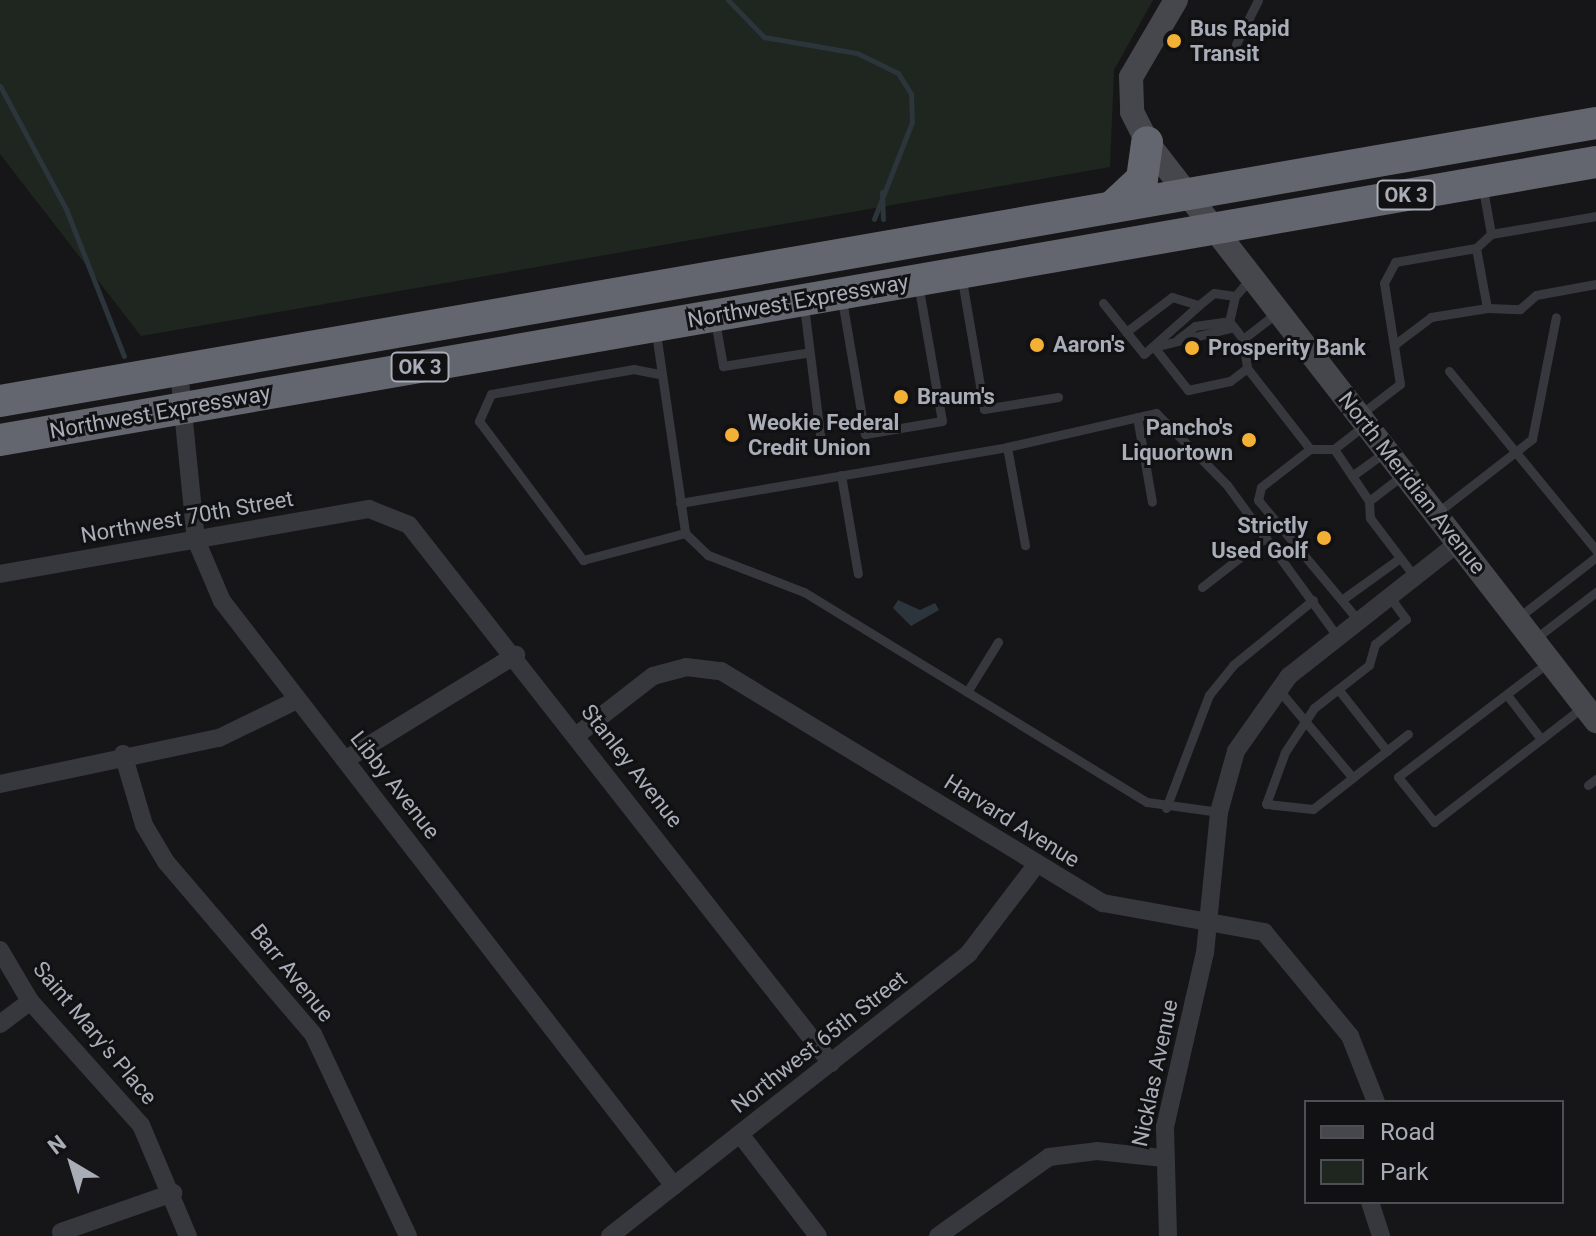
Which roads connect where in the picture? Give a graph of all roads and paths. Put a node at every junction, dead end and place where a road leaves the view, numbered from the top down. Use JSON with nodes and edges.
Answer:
{"nodes":[{"id":1,"x":1176,"y":0,"type":"edge"},
{"id":2,"x":1258,"y":0,"type":"edge"},
{"id":3,"x":1236,"y":44,"type":"dead end"},
{"id":4,"x":1596,"y":123,"type":"edge"},
{"id":5,"x":1147,"y":142,"type":"junction"},
{"id":6,"x":1596,"y":162,"type":"edge"},
{"id":7,"x":1482,"y":182,"type":"junction"},
{"id":8,"x":1187,"y":194,"type":"junction"},
{"id":9,"x":1112,"y":207,"type":"junction"},
{"id":10,"x":1596,"y":216,"type":"edge"},
{"id":11,"x":1215,"y":228,"type":"junction"},
{"id":12,"x":1491,"y":234,"type":"junction"},
{"id":13,"x":1476,"y":248,"type":"junction"},
{"id":14,"x":961,"y":273,"type":"junction"},
{"id":15,"x":1253,"y":277,"type":"junction"},
{"id":16,"x":917,"y":280,"type":"junction"},
{"id":17,"x":1596,"y":284,"type":"edge"},
{"id":18,"x":649,"y":288,"type":"junction"},
{"id":19,"x":841,"y":293,"type":"junction"},
{"id":20,"x":1235,"y":296,"type":"junction"},
{"id":21,"x":803,"y":300,"type":"junction"},
{"id":22,"x":1103,"y":303,"type":"dead end"},
{"id":23,"x":1199,"y":305,"type":"junction"},
{"id":24,"x":1487,"y":308,"type":"junction"},
{"id":25,"x":1279,"y":311,"type":"junction"},
{"id":26,"x":714,"y":315,"type":"junction"},
{"id":27,"x":1556,"y":317,"type":"dead end"},
{"id":28,"x":1232,"y":324,"type":"junction"},
{"id":29,"x":655,"y":325,"type":"junction"},
{"id":30,"x":1126,"y":332,"type":"junction"},
{"id":31,"x":1243,"y":339,"type":"junction"},
{"id":32,"x":1394,"y":345,"type":"junction"},
{"id":33,"x":1154,"y":347,"type":"junction"},
{"id":34,"x":805,"y":353,"type":"junction"},
{"id":35,"x":1247,"y":368,"type":"junction"},
{"id":36,"x":179,"y":371,"type":"junction"},
{"id":37,"x":1449,"y":371,"type":"dead end"},
{"id":38,"x":659,"y":374,"type":"junction"},
{"id":39,"x":1058,"y":397,"type":"dead end"},
{"id":40,"x":0,"y":401,"type":"edge"},
{"id":41,"x":185,"y":408,"type":"junction"},
{"id":42,"x":1137,"y":417,"type":"junction"},
{"id":43,"x":1363,"y":420,"type":"junction"},
{"id":44,"x":0,"y":440,"type":"edge"},
{"id":45,"x":1007,"y":447,"type":"junction"},
{"id":46,"x":1310,"y":449,"type":"junction"},
{"id":47,"x":1334,"y":449,"type":"junction"},
{"id":48,"x":822,"y":450,"type":"dead end"},
{"id":49,"x":1387,"y":450,"type":"junction"},
{"id":50,"x":1521,"y":453,"type":"junction"},
{"id":51,"x":1405,"y":473,"type":"junction"},
{"id":52,"x":841,"y":475,"type":"junction"},
{"id":53,"x":1352,"y":476,"type":"junction"},
{"id":54,"x":1369,"y":501,"type":"junction"},
{"id":55,"x":1152,"y":502,"type":"dead end"},
{"id":56,"x":680,"y":503,"type":"junction"},
{"id":57,"x":382,"y":514,"type":"joint"},
{"id":58,"x":1436,"y":514,"type":"junction"},
{"id":59,"x":685,"y":533,"type":"junction"},
{"id":60,"x":1266,"y":537,"type":"junction"},
{"id":61,"x":196,"y":540,"type":"junction"},
{"id":62,"x":1458,"y":543,"type":"junction"},
{"id":63,"x":1025,"y":545,"type":"dead end"},
{"id":64,"x":1596,"y":550,"type":"edge"},
{"id":65,"x":1596,"y":557,"type":"edge"},
{"id":66,"x":1400,"y":558,"type":"junction"},
{"id":67,"x":0,"y":574,"type":"edge"},
{"id":68,"x":858,"y":574,"type":"dead end"},
{"id":69,"x":1414,"y":576,"type":"junction"},
{"id":70,"x":1202,"y":587,"type":"dead end"},
{"id":71,"x":1596,"y":592,"type":"edge"},
{"id":72,"x":1389,"y":596,"type":"junction"},
{"id":73,"x":1343,"y":599,"type":"junction"},
{"id":74,"x":1315,"y":604,"type":"junction"},
{"id":75,"x":1516,"y":619,"type":"junction"},
{"id":76,"x":1358,"y":620,"type":"junction"},
{"id":77,"x":1337,"y":636,"type":"junction"},
{"id":78,"x":1533,"y":640,"type":"junction"},
{"id":79,"x":998,"y":642,"type":"dead end"},
{"id":80,"x":516,"y":655,"type":"junction"},
{"id":81,"x":1550,"y":661,"type":"junction"},
{"id":82,"x":1277,"y":688,"type":"junction"},
{"id":83,"x":1338,"y":689,"type":"junction"},
{"id":84,"x":967,"y":692,"type":"junction"},
{"id":85,"x":1507,"y":695,"type":"junction"},
{"id":86,"x":297,"y":700,"type":"junction"},
{"id":87,"x":1590,"y":714,"type":"edge"},
{"id":88,"x":1306,"y":719,"type":"junction"},
{"id":89,"x":1408,"y":734,"type":"dead end"},
{"id":90,"x":577,"y":735,"type":"junction"},
{"id":91,"x":1541,"y":739,"type":"junction"},
{"id":92,"x":1387,"y":751,"type":"junction"},
{"id":93,"x":123,"y":754,"type":"junction"},
{"id":94,"x":345,"y":760,"type":"junction"},
{"id":95,"x":1353,"y":778,"type":"junction"},
{"id":96,"x":0,"y":784,"type":"edge"},
{"id":97,"x":1166,"y":808,"type":"junction"},
{"id":98,"x":1219,"y":812,"type":"junction"},
{"id":99,"x":1036,"y":865,"type":"junction"},
{"id":100,"x":1208,"y":920,"type":"junction"},
{"id":101,"x":0,"y":950,"type":"edge"},
{"id":102,"x":30,"y":1001,"type":"junction"},
{"id":103,"x":0,"y":1024,"type":"edge"},
{"id":104,"x":831,"y":1063,"type":"junction"},
{"id":105,"x":1375,"y":1100,"type":"edge"},
{"id":106,"x":740,"y":1134,"type":"junction"},
{"id":107,"x":1162,"y":1158,"type":"junction"},
{"id":108,"x":674,"y":1186,"type":"junction"},
{"id":109,"x":173,"y":1193,"type":"junction"},
{"id":110,"x":1371,"y":1204,"type":"edge"},
{"id":111,"x":61,"y":1232,"type":"dead end"},
{"id":112,"x":188,"y":1236,"type":"edge"},
{"id":113,"x":408,"y":1236,"type":"edge"},
{"id":114,"x":610,"y":1236,"type":"edge"},
{"id":115,"x":818,"y":1236,"type":"edge"},
{"id":116,"x":938,"y":1236,"type":"edge"},
{"id":117,"x":1168,"y":1236,"type":"edge"},
{"id":118,"x":1381,"y":1236,"type":"edge"}],
"edges":[{"from":1,"to":5,"type":"main road","name":"North Meridian Avenue"},
{"from":2,"to":3,"type":"lane"},
{"from":4,"to":8,"type":"highway","name":"Northwest Expressway","number":"OK 3"},
{"from":5,"to":8,"type":"main road","name":"North Meridian Avenue"},
{"from":5,"to":9,"type":"highway"},
{"from":6,"to":7,"type":"highway","name":"Northwest Expressway","number":"OK 3"},
{"from":7,"to":11,"type":"highway","name":"Northwest Expressway","number":"OK 3"},
{"from":7,"to":12,"type":"lane"},
{"from":8,"to":9,"type":"highway","name":"Northwest Expressway","number":"OK 3"},
{"from":8,"to":11,"type":"main road","name":"North Meridian Avenue"},
{"from":9,"to":18,"type":"highway","name":"Northwest Expressway","number":"OK 3"},
{"from":10,"to":12,"type":"lane"},
{"from":11,"to":14,"type":"highway","name":"Northwest Expressway","number":"OK 3"},
{"from":11,"to":15,"type":"main road","name":"North Meridian Avenue"},
{"from":12,"to":13,"type":"lane"},
{"from":13,"to":24,"type":"lane"},
{"from":13,"to":32,"type":"lane"},
{"from":14,"to":16,"type":"highway","name":"Northwest Expressway","number":"OK 3"},
{"from":14,"to":39,"type":"lane"},
{"from":15,"to":20,"type":"lane"},
{"from":15,"to":25,"type":"main road","name":"North Meridian Avenue"},
{"from":16,"to":19,"type":"highway","name":"Northwest Expressway","number":"OK 3"},
{"from":16,"to":19,"type":"lane"},
{"from":17,"to":24,"type":"lane"},
{"from":18,"to":29,"type":"highway"},
{"from":18,"to":36,"type":"highway","name":"Northwest Expressway","number":"OK 3"},
{"from":19,"to":21,"type":"highway","name":"Northwest Expressway","number":"OK 3"},
{"from":20,"to":23,"type":"lane"},
{"from":20,"to":28,"type":"lane"},
{"from":21,"to":26,"type":"highway","name":"Northwest Expressway","number":"OK 3"},
{"from":21,"to":34,"type":"lane"},
{"from":22,"to":30,"type":"lane"},
{"from":23,"to":30,"type":"lane"},
{"from":23,"to":33,"type":"lane"},
{"from":24,"to":32,"type":"lane"},
{"from":25,"to":31,"type":"lane"},
{"from":25,"to":43,"type":"main road","name":"North Meridian Avenue"},
{"from":26,"to":29,"type":"highway","name":"Northwest Expressway","number":"OK 3"},
{"from":26,"to":34,"type":"lane"},
{"from":27,"to":50,"type":"lane"},
{"from":28,"to":31,"type":"lane"},
{"from":28,"to":33,"type":"lane"},
{"from":29,"to":38,"type":"lane"},
{"from":29,"to":41,"type":"highway","name":"Northwest Expressway","number":"OK 3"},
{"from":30,"to":33,"type":"lane"},
{"from":31,"to":35,"type":"lane"},
{"from":32,"to":43,"type":"lane"},
{"from":33,"to":35,"type":"lane"},
{"from":34,"to":48,"type":"lane"},
{"from":35,"to":46,"type":"lane"},
{"from":36,"to":40,"type":"highway","name":"Northwest Expressway","number":"OK 3"},
{"from":36,"to":41,"type":"street","name":"Libby Avenue"},
{"from":37,"to":50,"type":"lane"},
{"from":38,"to":56,"type":"lane"},
{"from":38,"to":59,"type":"lane"},
{"from":41,"to":44,"type":"highway","name":"Northwest Expressway","number":"OK 3"},
{"from":41,"to":61,"type":"street","name":"Libby Avenue"},
{"from":42,"to":45,"type":"lane"},
{"from":42,"to":55,"type":"lane"},
{"from":42,"to":60,"type":"lane"},
{"from":43,"to":47,"type":"lane"},
{"from":43,"to":49,"type":"main road","name":"North Meridian Avenue"},
{"from":45,"to":52,"type":"lane"},
{"from":45,"to":63,"type":"lane"},
{"from":46,"to":47,"type":"lane"},
{"from":46,"to":73,"type":"lane"},
{"from":47,"to":53,"type":"lane"},
{"from":49,"to":51,"type":"main road","name":"North Meridian Avenue"},
{"from":49,"to":53,"type":"lane"},
{"from":50,"to":58,"type":"lane"},
{"from":50,"to":64,"type":"lane"},
{"from":51,"to":54,"type":"lane"},
{"from":51,"to":58,"type":"main road","name":"North Meridian Avenue"},
{"from":52,"to":56,"type":"lane"},
{"from":52,"to":68,"type":"lane"},
{"from":53,"to":54,"type":"lane"},
{"from":54,"to":66,"type":"lane"},
{"from":56,"to":59,"type":"lane"},
{"from":57,"to":61,"type":"street","name":"Northwest 70th Street"},
{"from":57,"to":80,"type":"street","name":"Stanley Avenue"},
{"from":58,"to":62,"type":"main road","name":"North Meridian Avenue"},
{"from":59,"to":84,"type":"lane"},
{"from":60,"to":70,"type":"lane"},
{"from":60,"to":74,"type":"lane"},
{"from":61,"to":67,"type":"street","name":"Northwest 70th Street"},
{"from":61,"to":86,"type":"street","name":"Libby Avenue"},
{"from":62,"to":69,"type":"street","name":"Nicklas Avenue"},
{"from":62,"to":75,"type":"main road","name":"North Meridian Avenue"},
{"from":65,"to":75,"type":"lane"},
{"from":66,"to":69,"type":"lane"},
{"from":66,"to":73,"type":"lane"},
{"from":69,"to":72,"type":"street","name":"Nicklas Avenue"},
{"from":71,"to":78,"type":"lane"},
{"from":72,"to":76,"type":"street","name":"Nicklas Avenue"},
{"from":72,"to":83,"type":"lane"},
{"from":73,"to":76,"type":"lane"},
{"from":74,"to":77,"type":"lane"},
{"from":74,"to":97,"type":"lane"},
{"from":75,"to":78,"type":"main road","name":"North Meridian Avenue"},
{"from":76,"to":77,"type":"street","name":"Nicklas Avenue"},
{"from":77,"to":82,"type":"street","name":"Nicklas Avenue"},
{"from":78,"to":81,"type":"main road","name":"North Meridian Avenue"},
{"from":79,"to":84,"type":"lane"},
{"from":80,"to":90,"type":"street","name":"Stanley Avenue"},
{"from":80,"to":94,"type":"street"},
{"from":81,"to":85,"type":"lane"},
{"from":81,"to":87,"type":"main road","name":"North Meridian Avenue"},
{"from":82,"to":88,"type":"lane"},
{"from":82,"to":98,"type":"street","name":"Nicklas Avenue"},
{"from":83,"to":88,"type":"lane"},
{"from":83,"to":92,"type":"lane"},
{"from":84,"to":97,"type":"lane"},
{"from":85,"to":91,"type":"lane"},
{"from":85,"to":91,"type":"lane"},
{"from":86,"to":93,"type":"street"},
{"from":86,"to":94,"type":"street","name":"Libby Avenue"},
{"from":87,"to":91,"type":"lane"},
{"from":88,"to":95,"type":"lane"},
{"from":88,"to":95,"type":"lane"},
{"from":89,"to":92,"type":"lane"},
{"from":90,"to":99,"type":"street","name":"Harvard Avenue"},
{"from":90,"to":104,"type":"street","name":"Stanley Avenue"},
{"from":92,"to":95,"type":"lane"},
{"from":93,"to":96,"type":"street"},
{"from":93,"to":113,"type":"street","name":"Barr Avenue"},
{"from":94,"to":108,"type":"street","name":"Libby Avenue"},
{"from":97,"to":98,"type":"lane"},
{"from":98,"to":100,"type":"street","name":"Nicklas Avenue"},
{"from":99,"to":100,"type":"street","name":"Harvard Avenue"},
{"from":99,"to":104,"type":"street","name":"Northwest 65th Street"},
{"from":100,"to":105,"type":"street","name":"Harvard Avenue"},
{"from":100,"to":107,"type":"street","name":"Nicklas Avenue"},
{"from":101,"to":102,"type":"street","name":"Saint Mary's Place"},
{"from":102,"to":103,"type":"street"},
{"from":102,"to":109,"type":"street","name":"Saint Mary's Place"},
{"from":104,"to":106,"type":"street","name":"Northwest 65th Street"},
{"from":106,"to":108,"type":"street","name":"Northwest 65th Street"},
{"from":106,"to":115,"type":"street"},
{"from":107,"to":116,"type":"street"},
{"from":107,"to":117,"type":"street","name":"Nicklas Avenue"},
{"from":108,"to":114,"type":"street","name":"Northwest 65th Street"},
{"from":109,"to":111,"type":"street"},
{"from":109,"to":112,"type":"street","name":"Saint Mary's Place"},
{"from":110,"to":118,"type":"street"}]}
